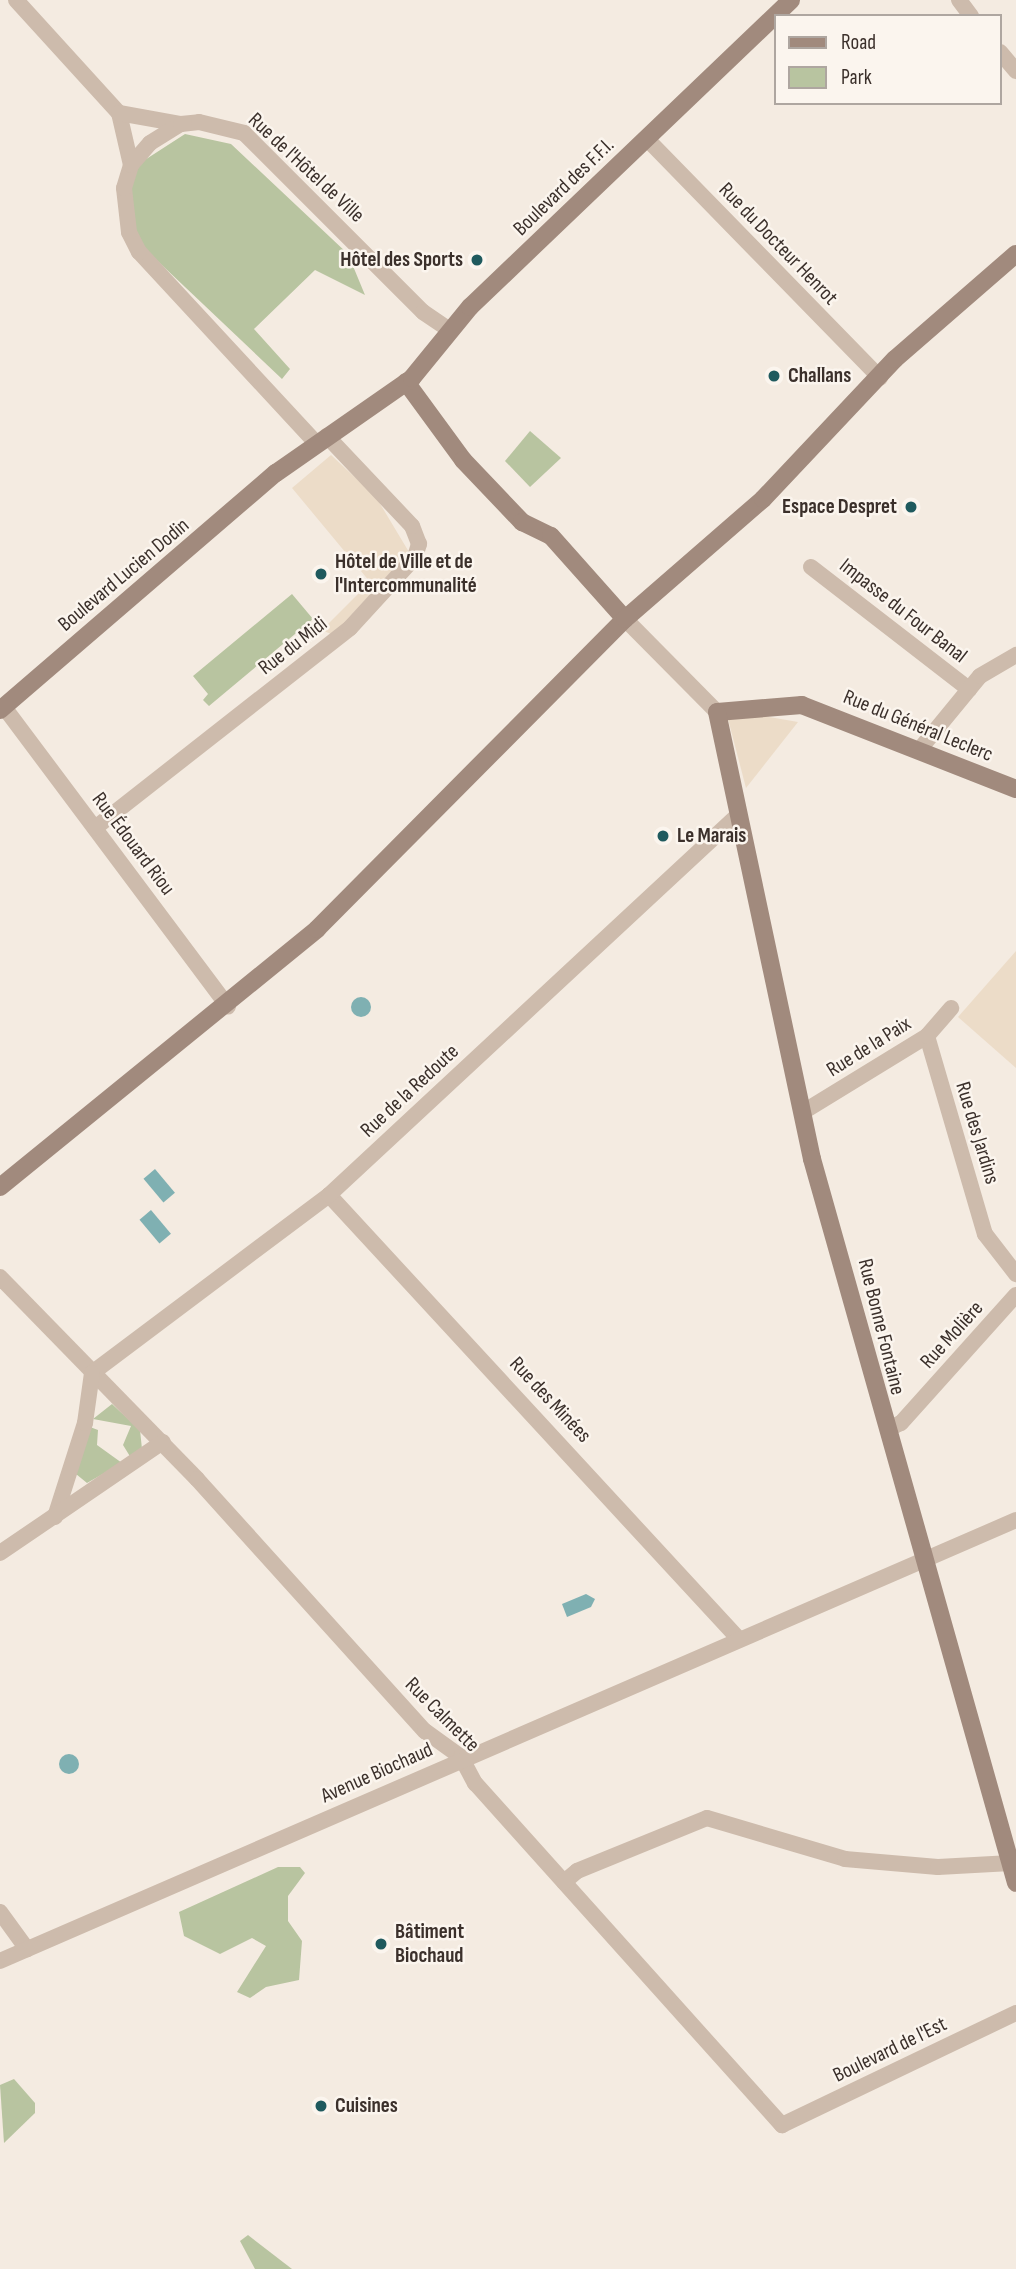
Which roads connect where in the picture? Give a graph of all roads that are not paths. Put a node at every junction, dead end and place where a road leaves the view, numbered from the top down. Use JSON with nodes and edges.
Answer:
{"nodes":[{"id":1,"x":16,"y":0,"type":"edge"},
{"id":2,"x":791,"y":0,"type":"edge"},
{"id":3,"x":777,"y":14,"type":"edge"},
{"id":4,"x":774,"y":17,"type":"edge"},
{"id":5,"x":1002,"y":54,"type":"edge"},
{"id":6,"x":1016,"y":71,"type":"edge"},
{"id":7,"x":120,"y":113,"type":"junction"},
{"id":8,"x":181,"y":124,"type":"junction"},
{"id":9,"x":646,"y":138,"type":"junction"},
{"id":10,"x":131,"y":165,"type":"junction"},
{"id":11,"x":1016,"y":254,"type":"edge"},
{"id":12,"x":451,"y":331,"type":"junction"},
{"id":13,"x":880,"y":378,"type":"junction"},
{"id":14,"x":406,"y":382,"type":"junction"},
{"id":15,"x":322,"y":440,"type":"junction"},
{"id":16,"x":810,"y":567,"type":"dead end"},
{"id":17,"x":625,"y":619,"type":"junction"},
{"id":18,"x":1016,"y":655,"type":"edge"},
{"id":19,"x":969,"y":690,"type":"junction"},
{"id":20,"x":2,"y":708,"type":"edge"},
{"id":21,"x":717,"y":712,"type":"junction"},
{"id":22,"x":920,"y":749,"type":"junction"},
{"id":23,"x":1016,"y":789,"type":"edge"},
{"id":24,"x":737,"y":816,"type":"junction"},
{"id":25,"x":95,"y":828,"type":"junction"},
{"id":26,"x":228,"y":1006,"type":"junction"},
{"id":27,"x":951,"y":1008,"type":"dead end"},
{"id":28,"x":927,"y":1036,"type":"junction"},
{"id":29,"x":803,"y":1112,"type":"junction"},
{"id":30,"x":0,"y":1187,"type":"edge"},
{"id":31,"x":329,"y":1195,"type":"junction"},
{"id":32,"x":1016,"y":1274,"type":"edge"},
{"id":33,"x":0,"y":1277,"type":"edge"},
{"id":34,"x":1016,"y":1295,"type":"edge"},
{"id":35,"x":92,"y":1373,"type":"junction"},
{"id":36,"x":888,"y":1429,"type":"junction"},
{"id":37,"x":163,"y":1442,"type":"junction"},
{"id":38,"x":55,"y":1517,"type":"junction"},
{"id":39,"x":1016,"y":1520,"type":"edge"},
{"id":40,"x":0,"y":1553,"type":"edge"},
{"id":41,"x":926,"y":1558,"type":"junction"},
{"id":42,"x":736,"y":1636,"type":"junction"},
{"id":43,"x":461,"y":1757,"type":"junction"},
{"id":44,"x":1012,"y":1863,"type":"junction"},
{"id":45,"x":564,"y":1882,"type":"junction"},
{"id":46,"x":1016,"y":1883,"type":"edge"},
{"id":47,"x":0,"y":1912,"type":"edge"},
{"id":48,"x":27,"y":1949,"type":"junction"},
{"id":49,"x":0,"y":1961,"type":"edge"},
{"id":50,"x":1016,"y":2012,"type":"edge"},
{"id":51,"x":782,"y":2125,"type":"joint"}],
"edges":[{"from":1,"to":7,"type":"street"},
{"from":2,"to":3,"type":"street","name":"Boulevard des F.F.I."},
{"from":4,"to":9,"type":"street","name":"Boulevard des F.F.I."},
{"from":5,"to":6,"type":"street"},
{"from":7,"to":8,"type":"street","name":"Rue de l'Hôtel de Ville"},
{"from":7,"to":10,"type":"street"},
{"from":8,"to":10,"type":"street"},
{"from":8,"to":12,"type":"street","name":"Rue de l'Hôtel de Ville"},
{"from":9,"to":12,"type":"street","name":"Boulevard des F.F.I."},
{"from":9,"to":13,"type":"street","name":"Rue du Docteur Henrot"},
{"from":10,"to":15,"type":"street"},
{"from":11,"to":13,"type":"street"},
{"from":12,"to":14,"type":"street","name":"Boulevard des F.F.I."},
{"from":13,"to":17,"type":"street"},
{"from":14,"to":15,"type":"street","name":"Boulevard des F.F.I."},
{"from":14,"to":17,"type":"street"},
{"from":15,"to":20,"type":"street","name":"Boulevard Lucien Dodin"},
{"from":15,"to":25,"type":"street","name":"Rue du Midi"},
{"from":16,"to":19,"type":"street","name":"Impasse du Four Banal"},
{"from":17,"to":21,"type":"street"},
{"from":17,"to":26,"type":"street"},
{"from":18,"to":19,"type":"street"},
{"from":19,"to":22,"type":"street"},
{"from":20,"to":25,"type":"street","name":"Rue Édouard Riou"},
{"from":21,"to":22,"type":"street","name":"Rue du Général Leclerc"},
{"from":21,"to":24,"type":"street","name":"Rue Bonne Fontaine"},
{"from":22,"to":23,"type":"street","name":"Rue du Général Leclerc"},
{"from":24,"to":29,"type":"street","name":"Rue Bonne Fontaine"},
{"from":24,"to":31,"type":"street","name":"Rue de la Redoute"},
{"from":25,"to":26,"type":"street","name":"Rue Édouard Riou"},
{"from":26,"to":30,"type":"street"},
{"from":27,"to":28,"type":"street","name":"Rue de la Paix"},
{"from":28,"to":29,"type":"street","name":"Rue de la Paix"},
{"from":28,"to":32,"type":"street","name":"Rue des Jardins"},
{"from":29,"to":36,"type":"street","name":"Rue Bonne Fontaine"},
{"from":31,"to":35,"type":"street","name":"Rue de la Redoute"},
{"from":31,"to":42,"type":"street","name":"Rue des Minées"},
{"from":33,"to":35,"type":"street","name":"Rue Calmette"},
{"from":34,"to":36,"type":"street","name":"Rue Molière"},
{"from":35,"to":37,"type":"street","name":"Rue Calmette"},
{"from":35,"to":38,"type":"street"},
{"from":36,"to":41,"type":"street","name":"Rue Bonne Fontaine"},
{"from":37,"to":38,"type":"street"},
{"from":37,"to":43,"type":"street","name":"Rue Calmette"},
{"from":38,"to":40,"type":"street"},
{"from":39,"to":41,"type":"street","name":"Avenue Biochaud"},
{"from":41,"to":42,"type":"street","name":"Avenue Biochaud"},
{"from":41,"to":44,"type":"street","name":"Rue Bonne Fontaine"},
{"from":42,"to":43,"type":"street","name":"Avenue Biochaud"},
{"from":43,"to":45,"type":"street","name":"Rue Calmette"},
{"from":43,"to":48,"type":"street","name":"Avenue Biochaud"},
{"from":44,"to":45,"type":"street"},
{"from":44,"to":46,"type":"street","name":"Rue Bonne Fontaine"},
{"from":45,"to":51,"type":"street","name":"Rue Calmette"},
{"from":47,"to":48,"type":"street"},
{"from":48,"to":49,"type":"street","name":"Avenue Biochaud"},
{"from":50,"to":51,"type":"street","name":"Boulevard de l'Est"}]}
